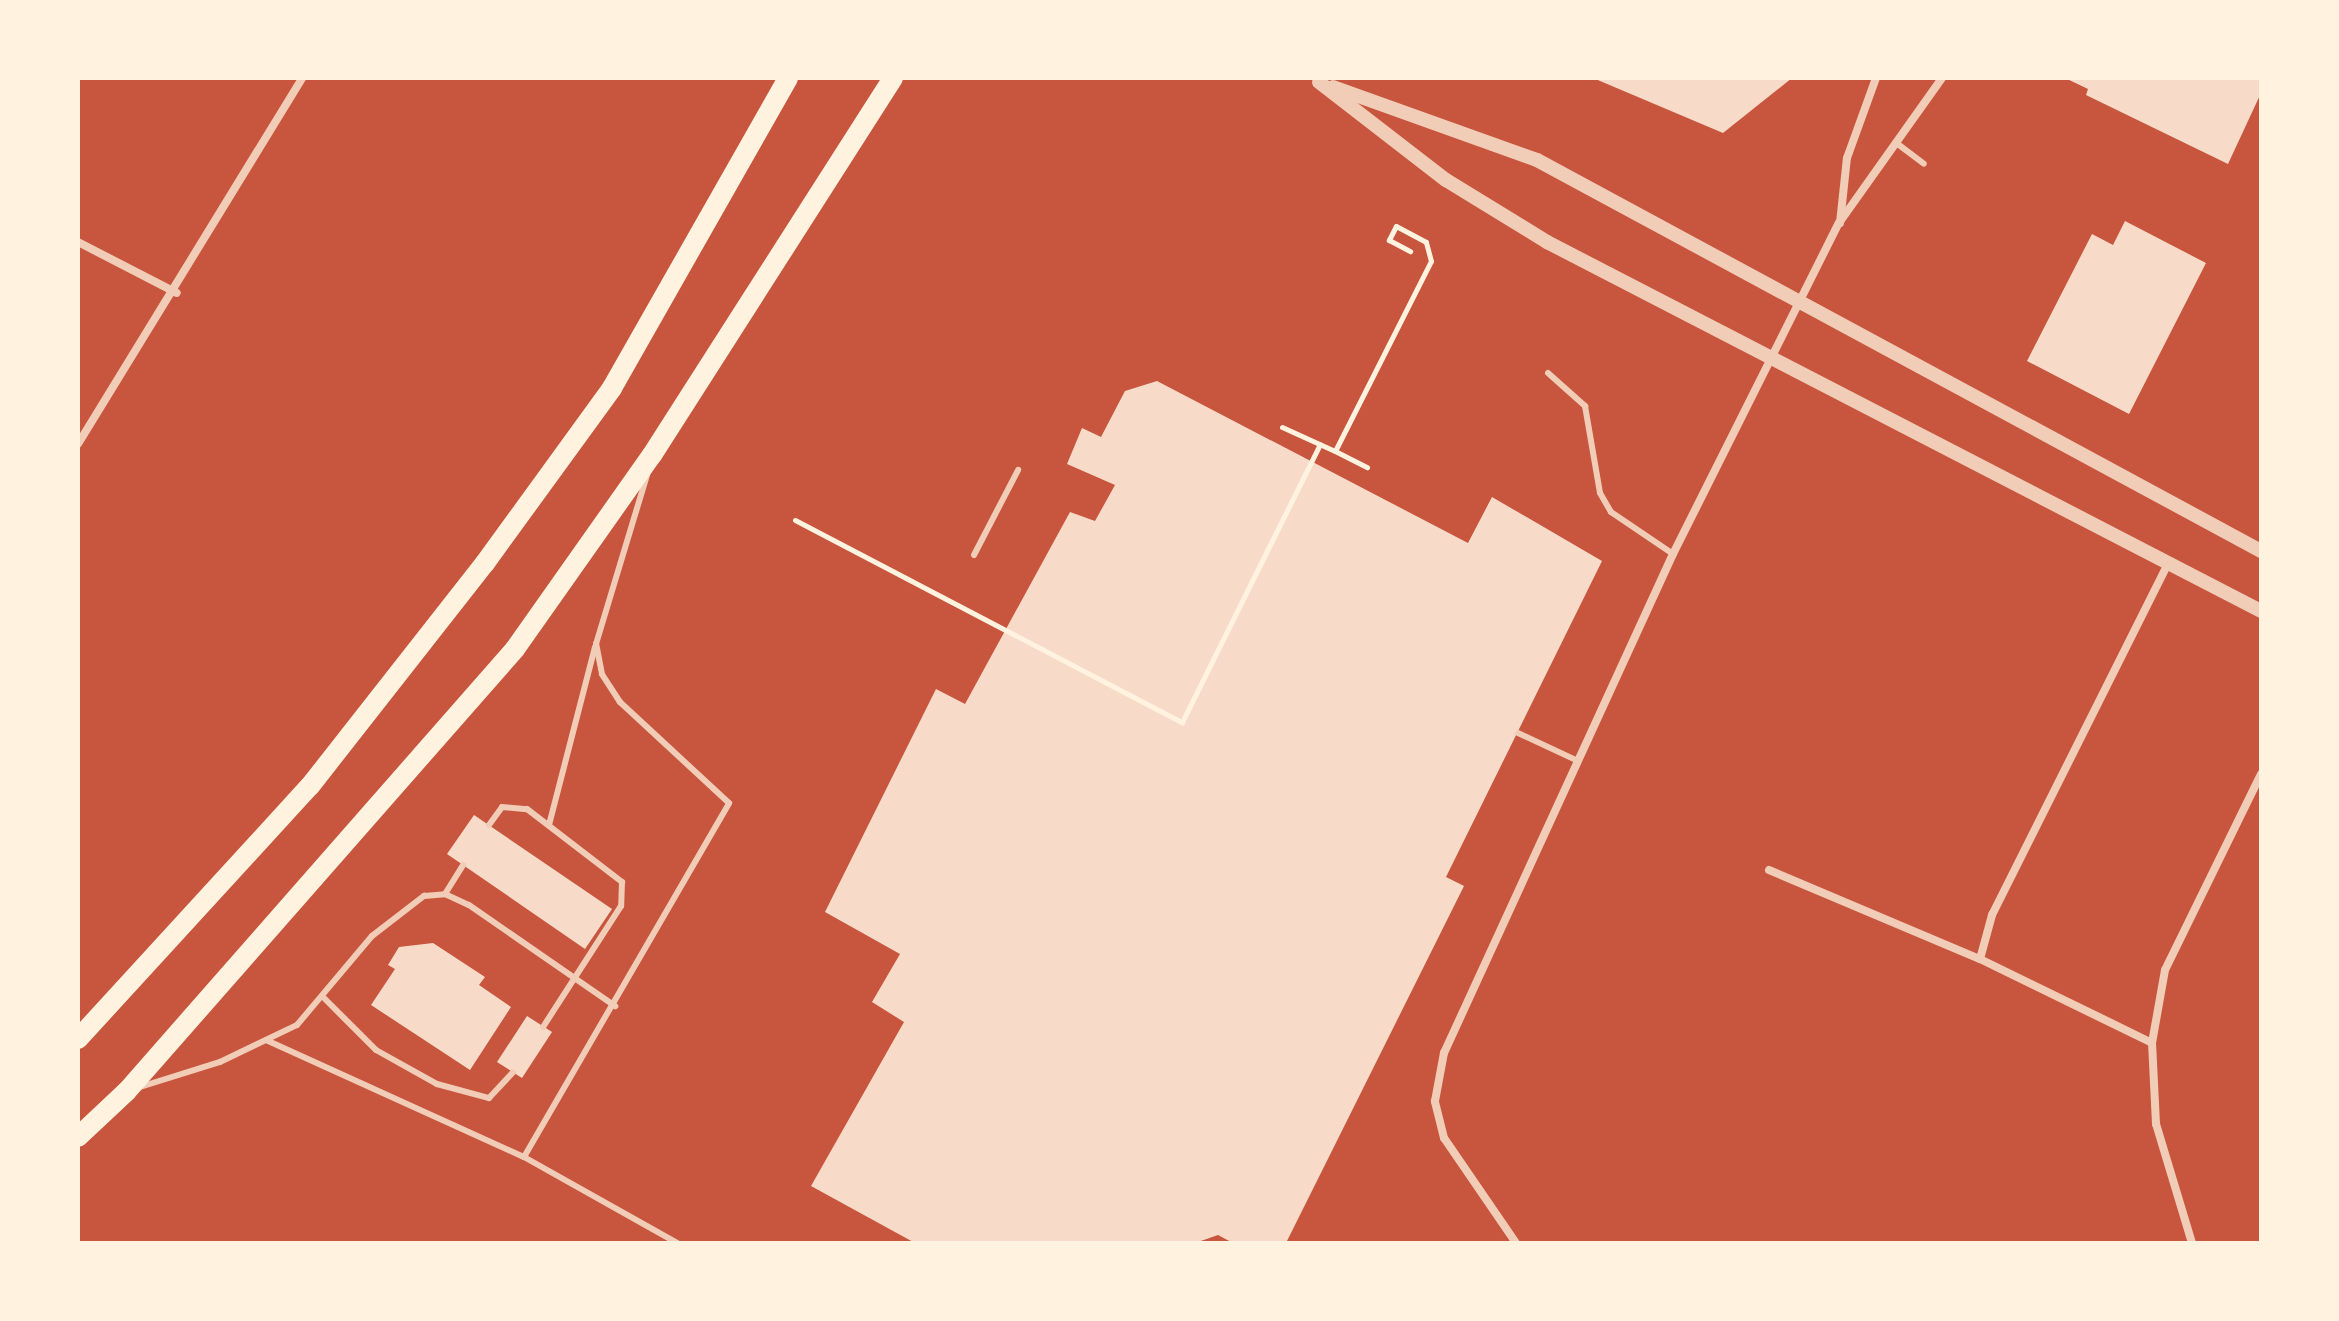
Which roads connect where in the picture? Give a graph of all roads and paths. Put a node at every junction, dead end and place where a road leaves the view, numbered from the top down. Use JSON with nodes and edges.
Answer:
{"nodes":[{"id":1,"x":302,"y":78,"type":"edge"},
{"id":2,"x":788,"y":78,"type":"edge"},
{"id":3,"x":893,"y":78,"type":"edge"},
{"id":4,"x":1876,"y":78,"type":"edge"},
{"id":5,"x":1942,"y":78,"type":"edge"},
{"id":6,"x":1315,"y":80,"type":"edge"},
{"id":7,"x":1899,"y":145,"type":"junction"},
{"id":8,"x":1924,"y":164,"type":"dead end"},
{"id":9,"x":1839,"y":223,"type":"junction"},
{"id":10,"x":78,"y":242,"type":"edge"},
{"id":11,"x":1410,"y":251,"type":"dead end"},
{"id":12,"x":177,"y":293,"type":"junction"},
{"id":13,"x":1799,"y":302,"type":"junction"},
{"id":14,"x":1771,"y":358,"type":"junction"},
{"id":15,"x":1548,"y":373,"type":"dead end"},
{"id":16,"x":1282,"y":427,"type":"dead end"},
{"id":17,"x":78,"y":444,"type":"edge"},
{"id":18,"x":1320,"y":444,"type":"junction"},
{"id":19,"x":1335,"y":451,"type":"junction"},
{"id":20,"x":652,"y":455,"type":"junction"},
{"id":21,"x":1367,"y":467,"type":"dead end"},
{"id":22,"x":1018,"y":470,"type":"dead end"},
{"id":23,"x":795,"y":520,"type":"dead end"},
{"id":24,"x":2261,"y":551,"type":"edge"},
{"id":25,"x":1673,"y":554,"type":"junction"},
{"id":26,"x":974,"y":555,"type":"dead end"},
{"id":27,"x":2168,"y":563,"type":"junction"},
{"id":28,"x":2261,"y":611,"type":"edge"},
{"id":29,"x":596,"y":644,"type":"junction"},
{"id":30,"x":1518,"y":733,"type":"dead end"},
{"id":31,"x":1578,"y":761,"type":"junction"},
{"id":32,"x":2261,"y":774,"type":"edge"},
{"id":33,"x":489,"y":825,"type":"dead end"},
{"id":34,"x":549,"y":825,"type":"junction"},
{"id":35,"x":463,"y":865,"type":"dead end"},
{"id":36,"x":1769,"y":870,"type":"dead end"},
{"id":37,"x":445,"y":894,"type":"junction"},
{"id":38,"x":1980,"y":959,"type":"junction"},
{"id":39,"x":575,"y":979,"type":"junction"},
{"id":40,"x":325,"y":999,"type":"junction"},
{"id":41,"x":615,"y":1006,"type":"junction"},
{"id":42,"x":543,"y":1027,"type":"dead end"},
{"id":43,"x":78,"y":1039,"type":"edge"},
{"id":44,"x":266,"y":1040,"type":"junction"},
{"id":45,"x":2152,"y":1043,"type":"junction"},
{"id":46,"x":513,"y":1072,"type":"dead end"},
{"id":47,"x":127,"y":1091,"type":"junction"},
{"id":48,"x":78,"y":1137,"type":"edge"},
{"id":49,"x":524,"y":1157,"type":"junction"},
{"id":50,"x":677,"y":1243,"type":"edge"},
{"id":51,"x":1516,"y":1243,"type":"edge"},
{"id":52,"x":2192,"y":1243,"type":"edge"}],
"edges":[{"from":1,"to":12,"type":"street"},
{"from":2,"to":43,"type":"main road"},
{"from":3,"to":20,"type":"main road"},
{"from":4,"to":9,"type":"street"},
{"from":5,"to":7,"type":"street"},
{"from":6,"to":13,"type":"street"},
{"from":6,"to":14,"type":"street"},
{"from":7,"to":8,"type":"lane"},
{"from":7,"to":9,"type":"street"},
{"from":9,"to":13,"type":"street"},
{"from":10,"to":12,"type":"street"},
{"from":11,"to":19,"type":"path"},
{"from":12,"to":17,"type":"street"},
{"from":13,"to":14,"type":"street"},
{"from":13,"to":24,"type":"street"},
{"from":14,"to":25,"type":"street"},
{"from":14,"to":27,"type":"street"},
{"from":15,"to":25,"type":"lane"},
{"from":16,"to":18,"type":"path"},
{"from":18,"to":19,"type":"path"},
{"from":18,"to":23,"type":"path"},
{"from":19,"to":21,"type":"path"},
{"from":20,"to":29,"type":"lane"},
{"from":20,"to":47,"type":"main road"},
{"from":22,"to":26,"type":"lane"},
{"from":25,"to":31,"type":"street"},
{"from":27,"to":28,"type":"street"},
{"from":27,"to":38,"type":"street"},
{"from":29,"to":34,"type":"lane"},
{"from":29,"to":41,"type":"lane"},
{"from":30,"to":31,"type":"lane"},
{"from":31,"to":51,"type":"street"},
{"from":32,"to":45,"type":"street"},
{"from":33,"to":34,"type":"lane"},
{"from":34,"to":39,"type":"lane"},
{"from":35,"to":37,"type":"lane"},
{"from":36,"to":38,"type":"street"},
{"from":37,"to":39,"type":"lane"},
{"from":37,"to":40,"type":"lane"},
{"from":38,"to":45,"type":"street"},
{"from":39,"to":41,"type":"lane"},
{"from":39,"to":42,"type":"lane"},
{"from":40,"to":44,"type":"lane"},
{"from":40,"to":46,"type":"lane"},
{"from":41,"to":49,"type":"lane"},
{"from":44,"to":47,"type":"lane"},
{"from":44,"to":49,"type":"lane"},
{"from":45,"to":52,"type":"street"},
{"from":47,"to":48,"type":"main road"},
{"from":49,"to":50,"type":"lane"}]}
